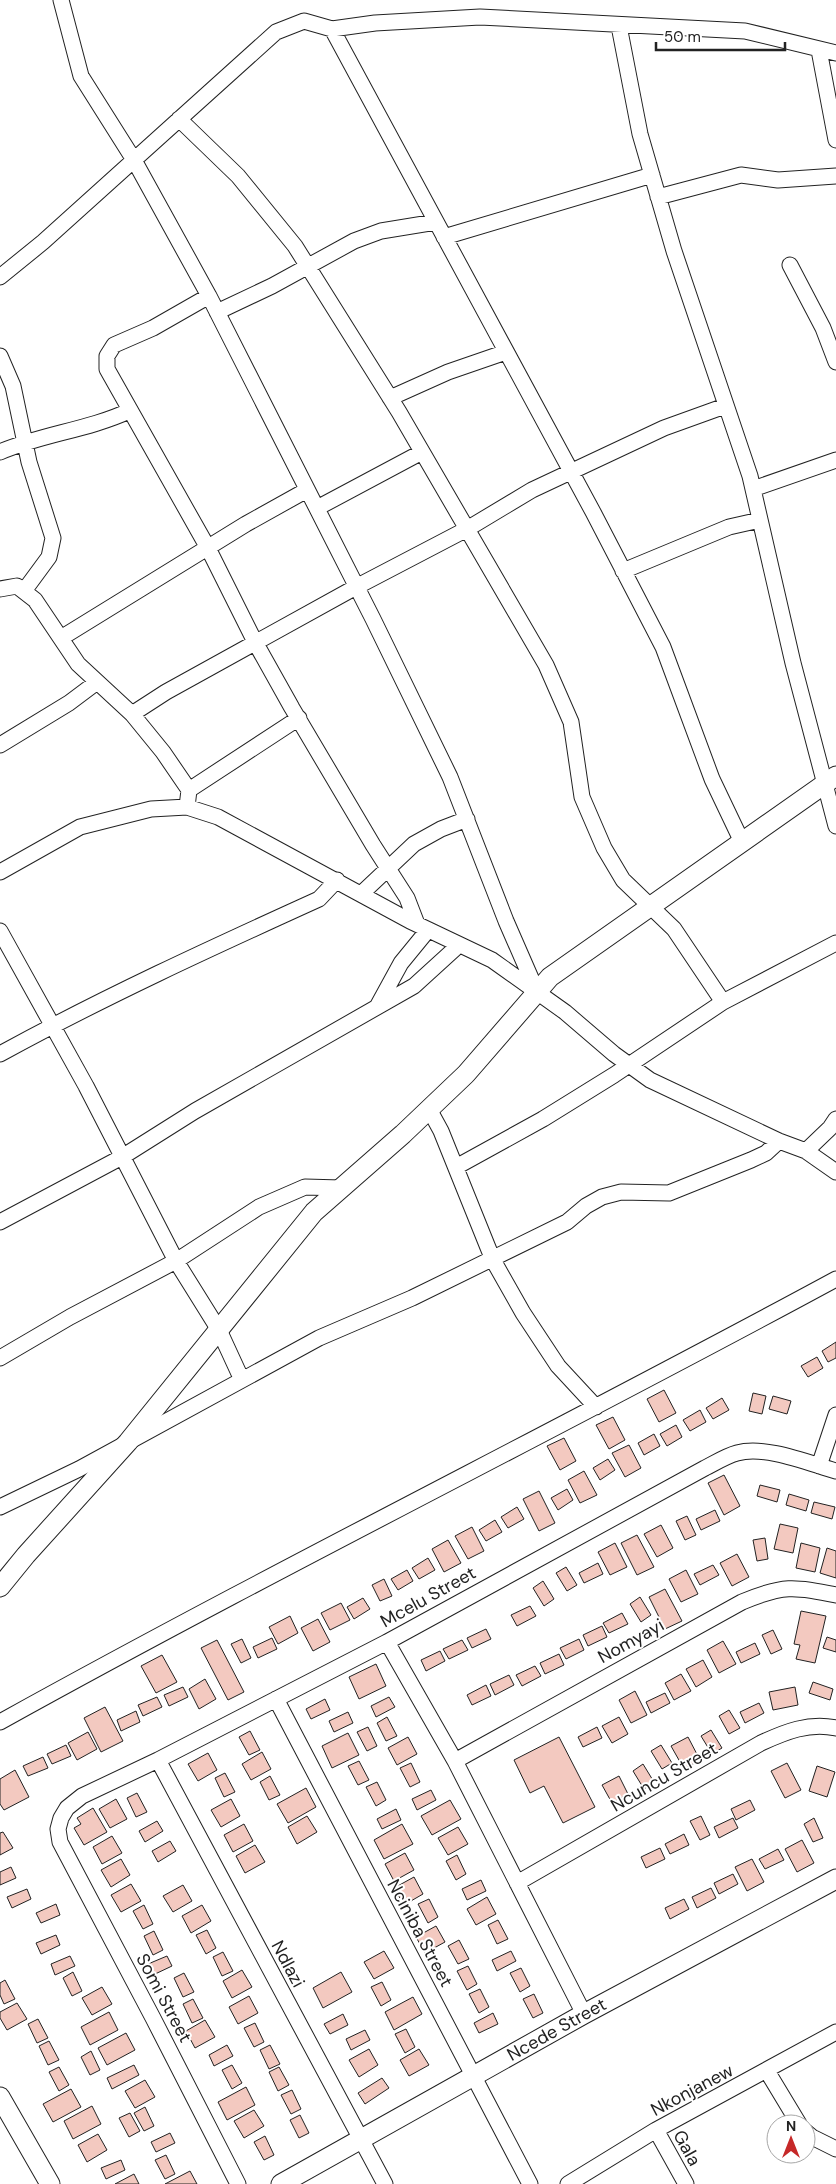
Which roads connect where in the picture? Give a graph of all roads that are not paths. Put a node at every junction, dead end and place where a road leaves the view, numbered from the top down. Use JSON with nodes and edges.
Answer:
{"nodes":[{"id":1,"x":61,"y":0,"type":"edge"},
{"id":2,"x":620,"y":26,"type":"junction"},
{"id":3,"x":332,"y":29,"type":"junction"},
{"id":4,"x":819,"y":50,"type":"junction"},
{"id":5,"x":836,"y":53,"type":"edge"},
{"id":6,"x":179,"y":119,"type":"junction"},
{"id":7,"x":836,"y":140,"type":"edge"},
{"id":8,"x":134,"y":160,"type":"junction"},
{"id":9,"x":652,"y":176,"type":"junction"},
{"id":10,"x":836,"y":176,"type":"edge"},
{"id":11,"x":658,"y":198,"type":"junction"},
{"id":12,"x":436,"y":222,"type":"junction"},
{"id":13,"x":444,"y":237,"type":"junction"},
{"id":14,"x":307,"y":265,"type":"junction"},
{"id":15,"x":790,"y":265,"type":"dead end"},
{"id":16,"x":0,"y":278,"type":"edge"},
{"id":17,"x":209,"y":296,"type":"junction"},
{"id":18,"x":217,"y":312,"type":"junction"},
{"id":19,"x":506,"y":352,"type":"junction"},
{"id":20,"x":0,"y":356,"type":"edge"},
{"id":21,"x":836,"y":362,"type":"edge"},
{"id":22,"x":390,"y":398,"type":"junction"},
{"id":23,"x":725,"y":406,"type":"junction"},
{"id":24,"x":129,"y":411,"type":"junction"},
{"id":25,"x":24,"y":442,"type":"junction"},
{"id":26,"x":0,"y":452,"type":"edge"},
{"id":27,"x":422,"y":452,"type":"junction"},
{"id":28,"x":836,"y":460,"type":"edge"},
{"id":29,"x":571,"y":472,"type":"junction"},
{"id":30,"x":753,"y":489,"type":"junction"},
{"id":31,"x":307,"y":490,"type":"junction"},
{"id":32,"x":317,"y":508,"type":"junction"},
{"id":33,"x":760,"y":520,"type":"junction"},
{"id":34,"x":467,"y":529,"type":"junction"},
{"id":35,"x":208,"y":548,"type":"junction"},
{"id":36,"x":623,"y":571,"type":"junction"},
{"id":37,"x":356,"y":587,"type":"junction"},
{"id":38,"x":0,"y":589,"type":"edge"},
{"id":39,"x":24,"y":591,"type":"junction"},
{"id":40,"x":61,"y":638,"type":"junction"},
{"id":41,"x":256,"y":642,"type":"junction"},
{"id":42,"x":97,"y":682,"type":"junction"},
{"id":43,"x":132,"y":714,"type":"junction"},
{"id":44,"x":299,"y":718,"type":"junction"},
{"id":45,"x":0,"y":746,"type":"edge"},
{"id":46,"x":832,"y":782,"type":"edge"},
{"id":47,"x":189,"y":790,"type":"junction"},
{"id":48,"x":187,"y":807,"type":"junction"},
{"id":49,"x":467,"y":819,"type":"junction"},
{"id":50,"x":836,"y":826,"type":"edge"},
{"id":51,"x":742,"y":842,"type":"junction"},
{"id":52,"x":388,"y":869,"type":"junction"},
{"id":53,"x":0,"y":872,"type":"edge"},
{"id":54,"x":337,"y":880,"type":"junction"},
{"id":55,"x":361,"y":894,"type":"junction"},
{"id":56,"x":650,"y":905,"type":"junction"},
{"id":57,"x":422,"y":927,"type":"junction"},
{"id":58,"x":0,"y":931,"type":"edge"},
{"id":59,"x":836,"y":943,"type":"edge"},
{"id":60,"x":459,"y":945,"type":"junction"},
{"id":61,"x":537,"y":992,"type":"junction"},
{"id":62,"x":723,"y":1002,"type":"junction"},
{"id":63,"x":378,"y":1005,"type":"junction"},
{"id":64,"x":53,"y":1025,"type":"junction"},
{"id":65,"x":0,"y":1054,"type":"edge"},
{"id":66,"x":629,"y":1064,"type":"junction"},
{"id":67,"x":429,"y":1109,"type":"junction"},
{"id":68,"x":836,"y":1119,"type":"edge"},
{"id":69,"x":779,"y":1141,"type":"junction"},
{"id":70,"x":806,"y":1151,"type":"junction"},
{"id":71,"x":122,"y":1157,"type":"junction"},
{"id":72,"x":456,"y":1167,"type":"junction"},
{"id":73,"x":836,"y":1172,"type":"edge"},
{"id":74,"x":340,"y":1188,"type":"junction"},
{"id":75,"x":0,"y":1222,"type":"edge"},
{"id":76,"x":493,"y":1260,"type":"junction"},
{"id":77,"x":176,"y":1261,"type":"junction"},
{"id":78,"x":836,"y":1279,"type":"edge"},
{"id":79,"x":219,"y":1330,"type":"junction"},
{"id":80,"x":0,"y":1358,"type":"edge"},
{"id":81,"x":242,"y":1380,"type":"junction"},
{"id":82,"x":596,"y":1407,"type":"junction"},
{"id":83,"x":836,"y":1415,"type":"edge"},
{"id":84,"x":128,"y":1442,"type":"junction"},
{"id":85,"x":819,"y":1466,"type":"junction"},
{"id":86,"x":836,"y":1471,"type":"edge"},
{"id":87,"x":0,"y":1507,"type":"edge"},
{"id":88,"x":0,"y":1587,"type":"edge"},
{"id":89,"x":836,"y":1595,"type":"edge"},
{"id":90,"x":387,"y":1642,"type":"junction"},
{"id":91,"x":276,"y":1699,"type":"junction"},
{"id":92,"x":0,"y":1722,"type":"edge"},
{"id":93,"x":836,"y":1728,"type":"edge"},
{"id":94,"x":158,"y":1760,"type":"junction"},
{"id":95,"x":455,"y":1761,"type":"junction"},
{"id":96,"x":58,"y":1829,"type":"joint"},
{"id":97,"x":836,"y":1879,"type":"edge"},
{"id":98,"x":517,"y":1883,"type":"junction"},
{"id":99,"x":584,"y":2014,"type":"junction"},
{"id":100,"x":836,"y":2032,"type":"edge"},
{"id":101,"x":767,"y":2071,"type":"junction"},
{"id":102,"x":473,"y":2075,"type":"junction"},
{"id":103,"x":0,"y":2097,"type":"edge"},
{"id":104,"x":792,"y":2114,"type":"edge"},
{"id":105,"x":656,"y":2130,"type":"junction"},
{"id":106,"x":816,"y":2139,"type":"edge"},
{"id":107,"x":361,"y":2140,"type":"junction"},
{"id":108,"x":836,"y":2149,"type":"edge"},
{"id":109,"x":50,"y":2184,"type":"edge"},
{"id":110,"x":238,"y":2184,"type":"edge"},
{"id":111,"x":281,"y":2184,"type":"edge"},
{"id":112,"x":385,"y":2184,"type":"edge"},
{"id":113,"x":530,"y":2184,"type":"edge"},
{"id":114,"x":568,"y":2184,"type":"edge"},
{"id":115,"x":686,"y":2184,"type":"edge"}],
"edges":[{"from":1,"to":8,"type":"street"},
{"from":2,"to":3,"type":"street"},
{"from":2,"to":4,"type":"street"},
{"from":2,"to":9,"type":"street"},
{"from":3,"to":6,"type":"street"},
{"from":3,"to":12,"type":"street"},
{"from":4,"to":5,"type":"street"},
{"from":4,"to":7,"type":"street"},
{"from":6,"to":8,"type":"street"},
{"from":6,"to":14,"type":"street"},
{"from":8,"to":16,"type":"street"},
{"from":8,"to":17,"type":"street"},
{"from":9,"to":11,"type":"street"},
{"from":9,"to":13,"type":"street"},
{"from":10,"to":11,"type":"street"},
{"from":11,"to":23,"type":"street"},
{"from":12,"to":13,"type":"street"},
{"from":12,"to":14,"type":"street"},
{"from":13,"to":19,"type":"street"},
{"from":14,"to":18,"type":"street"},
{"from":14,"to":22,"type":"street"},
{"from":15,"to":21,"type":"street"},
{"from":17,"to":18,"type":"street"},
{"from":17,"to":24,"type":"street"},
{"from":18,"to":31,"type":"street"},
{"from":19,"to":22,"type":"street"},
{"from":19,"to":29,"type":"street"},
{"from":20,"to":25,"type":"street"},
{"from":22,"to":27,"type":"street"},
{"from":23,"to":29,"type":"street"},
{"from":23,"to":30,"type":"street"},
{"from":24,"to":25,"type":"street"},
{"from":24,"to":35,"type":"street"},
{"from":25,"to":26,"type":"street"},
{"from":25,"to":39,"type":"street"},
{"from":27,"to":32,"type":"street"},
{"from":27,"to":34,"type":"street"},
{"from":28,"to":30,"type":"street"},
{"from":29,"to":34,"type":"street"},
{"from":29,"to":36,"type":"street"},
{"from":30,"to":33,"type":"street"},
{"from":31,"to":32,"type":"street"},
{"from":31,"to":35,"type":"street"},
{"from":32,"to":37,"type":"street"},
{"from":33,"to":36,"type":"street"},
{"from":33,"to":46,"type":"street"},
{"from":34,"to":37,"type":"street"},
{"from":34,"to":56,"type":"street"},
{"from":35,"to":40,"type":"street"},
{"from":35,"to":41,"type":"street"},
{"from":36,"to":51,"type":"street"},
{"from":37,"to":41,"type":"street"},
{"from":37,"to":49,"type":"street"},
{"from":38,"to":39,"type":"street"},
{"from":39,"to":40,"type":"street"},
{"from":40,"to":42,"type":"street"},
{"from":41,"to":43,"type":"street"},
{"from":41,"to":44,"type":"street"},
{"from":42,"to":43,"type":"street"},
{"from":42,"to":45,"type":"street"},
{"from":43,"to":47,"type":"street"},
{"from":44,"to":47,"type":"street"},
{"from":44,"to":52,"type":"street"},
{"from":46,"to":50,"type":"street"},
{"from":46,"to":51,"type":"street"},
{"from":47,"to":48,"type":"street"},
{"from":48,"to":53,"type":"street"},
{"from":48,"to":54,"type":"street"},
{"from":49,"to":52,"type":"street"},
{"from":49,"to":61,"type":"street"},
{"from":51,"to":56,"type":"street"},
{"from":52,"to":55,"type":"street"},
{"from":52,"to":57,"type":"street"},
{"from":54,"to":55,"type":"street"},
{"from":54,"to":64,"type":"street"},
{"from":55,"to":57,"type":"street"},
{"from":56,"to":61,"type":"street"},
{"from":56,"to":62,"type":"street"},
{"from":57,"to":60,"type":"street"},
{"from":57,"to":63,"type":"street"},
{"from":58,"to":64,"type":"street"},
{"from":59,"to":62,"type":"street"},
{"from":60,"to":61,"type":"street"},
{"from":60,"to":63,"type":"street"},
{"from":61,"to":66,"type":"street"},
{"from":61,"to":67,"type":"street"},
{"from":62,"to":66,"type":"street"},
{"from":63,"to":71,"type":"street"},
{"from":64,"to":65,"type":"street"},
{"from":64,"to":71,"type":"street"},
{"from":66,"to":69,"type":"street"},
{"from":66,"to":72,"type":"street"},
{"from":67,"to":72,"type":"street"},
{"from":67,"to":74,"type":"street"},
{"from":68,"to":70,"type":"street"},
{"from":69,"to":70,"type":"street"},
{"from":69,"to":76,"type":"street"},
{"from":70,"to":73,"type":"street"},
{"from":71,"to":75,"type":"street"},
{"from":71,"to":77,"type":"street"},
{"from":72,"to":76,"type":"street"},
{"from":74,"to":77,"type":"street"},
{"from":74,"to":79,"type":"street"},
{"from":76,"to":81,"type":"street"},
{"from":76,"to":82,"type":"street"},
{"from":77,"to":79,"type":"street"},
{"from":77,"to":80,"type":"street"},
{"from":78,"to":82,"type":"street"},
{"from":79,"to":81,"type":"street"},
{"from":79,"to":84,"type":"street"},
{"from":81,"to":84,"type":"street"},
{"from":82,"to":92,"type":"street"},
{"from":83,"to":85,"type":"street"},
{"from":84,"to":87,"type":"street"},
{"from":84,"to":88,"type":"street"},
{"from":85,"to":86,"type":"street","name":"Mcelu Street"},
{"from":85,"to":90,"type":"street","name":"Mcelu Street"},
{"from":89,"to":95,"type":"street","name":"Nomyayi"},
{"from":90,"to":91,"type":"street","name":"Mcelu Street"},
{"from":90,"to":95,"type":"street"},
{"from":91,"to":94,"type":"street","name":"Mcelu Street"},
{"from":91,"to":102,"type":"street","name":"Nciniba Street"},
{"from":93,"to":98,"type":"street","name":"Ncuncu Street"},
{"from":94,"to":96,"type":"street","name":"Mcelu Street"},
{"from":94,"to":107,"type":"street","name":"Ndlazi"},
{"from":95,"to":98,"type":"street"},
{"from":96,"to":110,"type":"street","name":"Somi Street"},
{"from":97,"to":99,"type":"street","name":"Ncede Street"},
{"from":98,"to":99,"type":"street"},
{"from":99,"to":102,"type":"street","name":"Ncede Street"},
{"from":100,"to":101,"type":"street","name":"Nkonjanew"},
{"from":101,"to":104,"type":"street"},
{"from":101,"to":105,"type":"street","name":"Nkonjanew"},
{"from":102,"to":107,"type":"street","name":"Ncede Street"},
{"from":102,"to":113,"type":"street","name":"Nciniba Street"},
{"from":103,"to":109,"type":"street"},
{"from":105,"to":114,"type":"street","name":"Nkonjanew"},
{"from":105,"to":115,"type":"street","name":"Gala"},
{"from":106,"to":108,"type":"street"},
{"from":107,"to":111,"type":"street","name":"Ncede Street"},
{"from":107,"to":112,"type":"street","name":"Ndlazi"}]}
